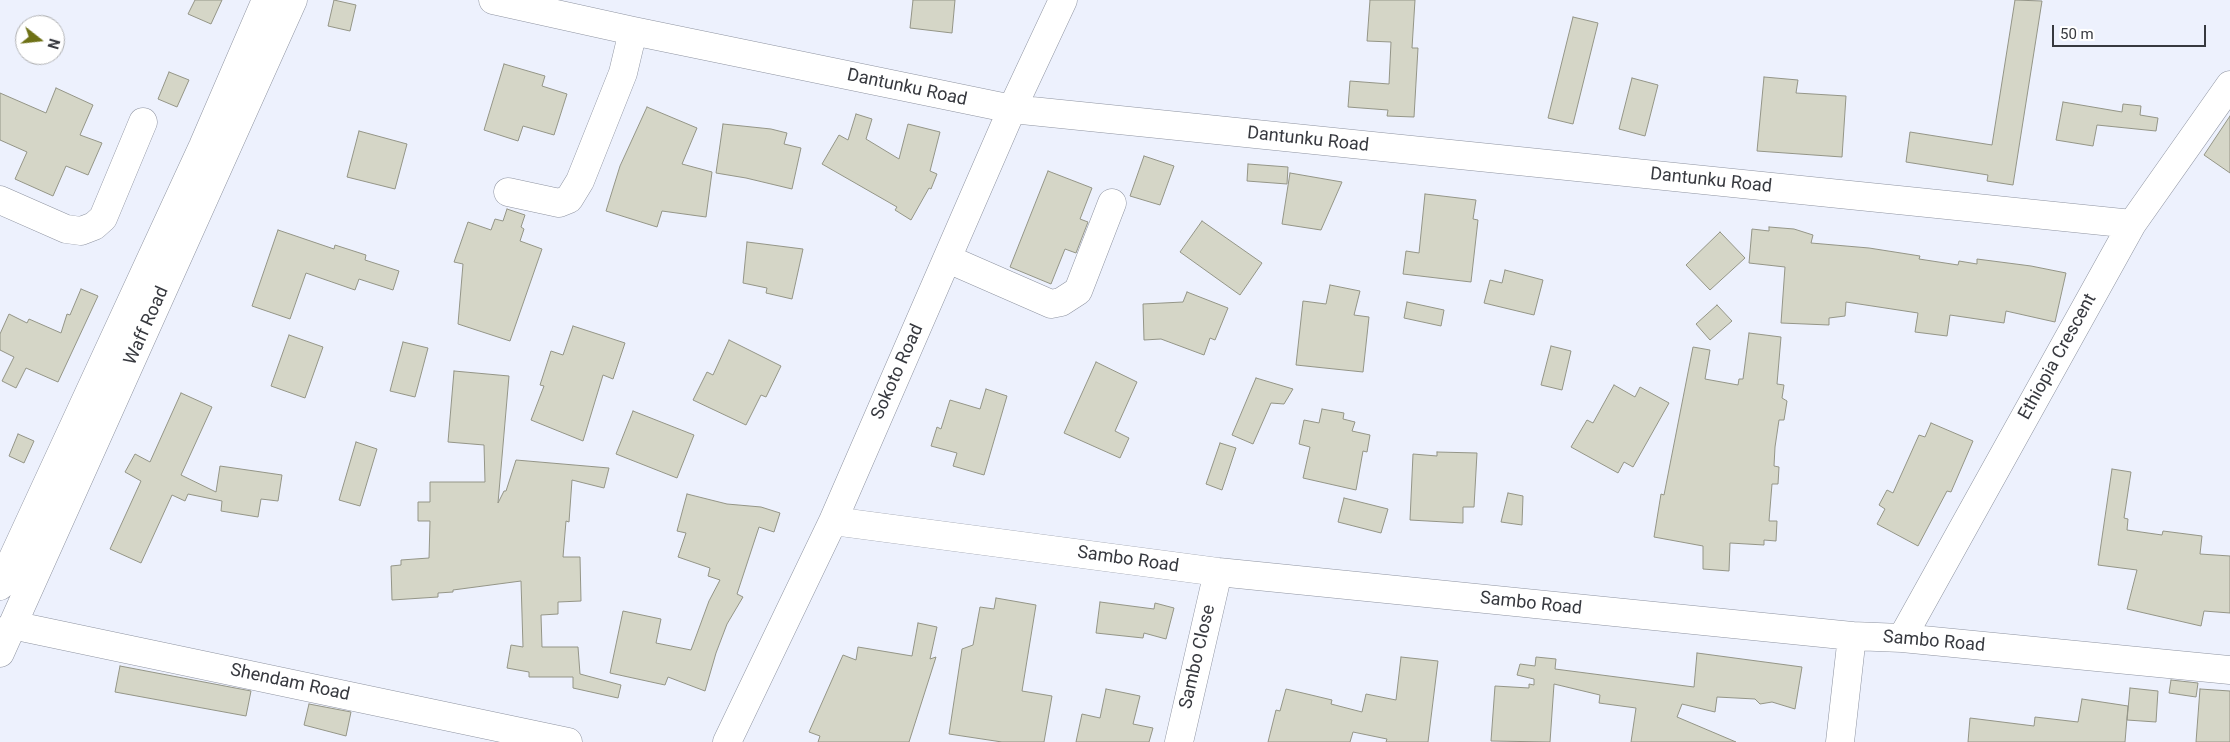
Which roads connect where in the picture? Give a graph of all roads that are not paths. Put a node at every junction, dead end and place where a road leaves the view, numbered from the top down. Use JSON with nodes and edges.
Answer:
{"nodes":[{"id":1,"x":266,"y":0,"type":"edge"},
{"id":2,"x":294,"y":0,"type":"edge"},
{"id":3,"x":493,"y":0,"type":"edge"},
{"id":4,"x":1063,"y":0,"type":"edge"},
{"id":5,"x":633,"y":31,"type":"junction"},
{"id":6,"x":2230,"y":85,"type":"edge"},
{"id":7,"x":1012,"y":109,"type":"junction"},
{"id":8,"x":143,"y":122,"type":"dead end"},
{"id":9,"x":508,"y":192,"type":"dead end"},
{"id":10,"x":0,"y":200,"type":"edge"},
{"id":11,"x":1112,"y":203,"type":"dead end"},
{"id":12,"x":2132,"y":224,"type":"junction"},
{"id":13,"x":948,"y":259,"type":"junction"},
{"id":14,"x":833,"y":521,"type":"junction"},
{"id":15,"x":1218,"y":572,"type":"junction"},
{"id":16,"x":0,"y":586,"type":"edge"},
{"id":17,"x":12,"y":625,"type":"junction"},
{"id":18,"x":1852,"y":636,"type":"junction"},
{"id":19,"x":1902,"y":638,"type":"junction"},
{"id":20,"x":0,"y":653,"type":"edge"},
{"id":21,"x":2230,"y":670,"type":"edge"},
{"id":22,"x":568,"y":742,"type":"edge"},
{"id":23,"x":727,"y":742,"type":"edge"},
{"id":24,"x":1179,"y":742,"type":"edge"},
{"id":25,"x":1840,"y":742,"type":"edge"}],
"edges":[{"from":1,"to":16,"type":"street","name":"Waff Road"},
{"from":2,"to":17,"type":"street","name":"Waff Road"},
{"from":3,"to":5,"type":"street","name":"Dantunku Road"},
{"from":4,"to":7,"type":"street","name":"Sokoto Road"},
{"from":5,"to":7,"type":"street","name":"Dantunku Road"},
{"from":5,"to":9,"type":"street"},
{"from":6,"to":12,"type":"street","name":"Ethiopia Crescent"},
{"from":7,"to":12,"type":"street","name":"Dantunku Road"},
{"from":7,"to":13,"type":"street","name":"Sokoto Road"},
{"from":8,"to":10,"type":"street"},
{"from":11,"to":13,"type":"street"},
{"from":12,"to":19,"type":"street","name":"Ethiopia Crescent"},
{"from":13,"to":14,"type":"street","name":"Sokoto Road"},
{"from":14,"to":15,"type":"street","name":"Sambo Road"},
{"from":14,"to":23,"type":"street","name":"Sokoto Road"},
{"from":15,"to":18,"type":"street","name":"Sambo Road"},
{"from":15,"to":24,"type":"street","name":"Sambo Close"},
{"from":17,"to":20,"type":"street","name":"Waff Road"},
{"from":17,"to":22,"type":"street","name":"Shendam Road"},
{"from":18,"to":19,"type":"street","name":"Sambo Road"},
{"from":18,"to":25,"type":"street"},
{"from":19,"to":21,"type":"street","name":"Sambo Road"}]}
